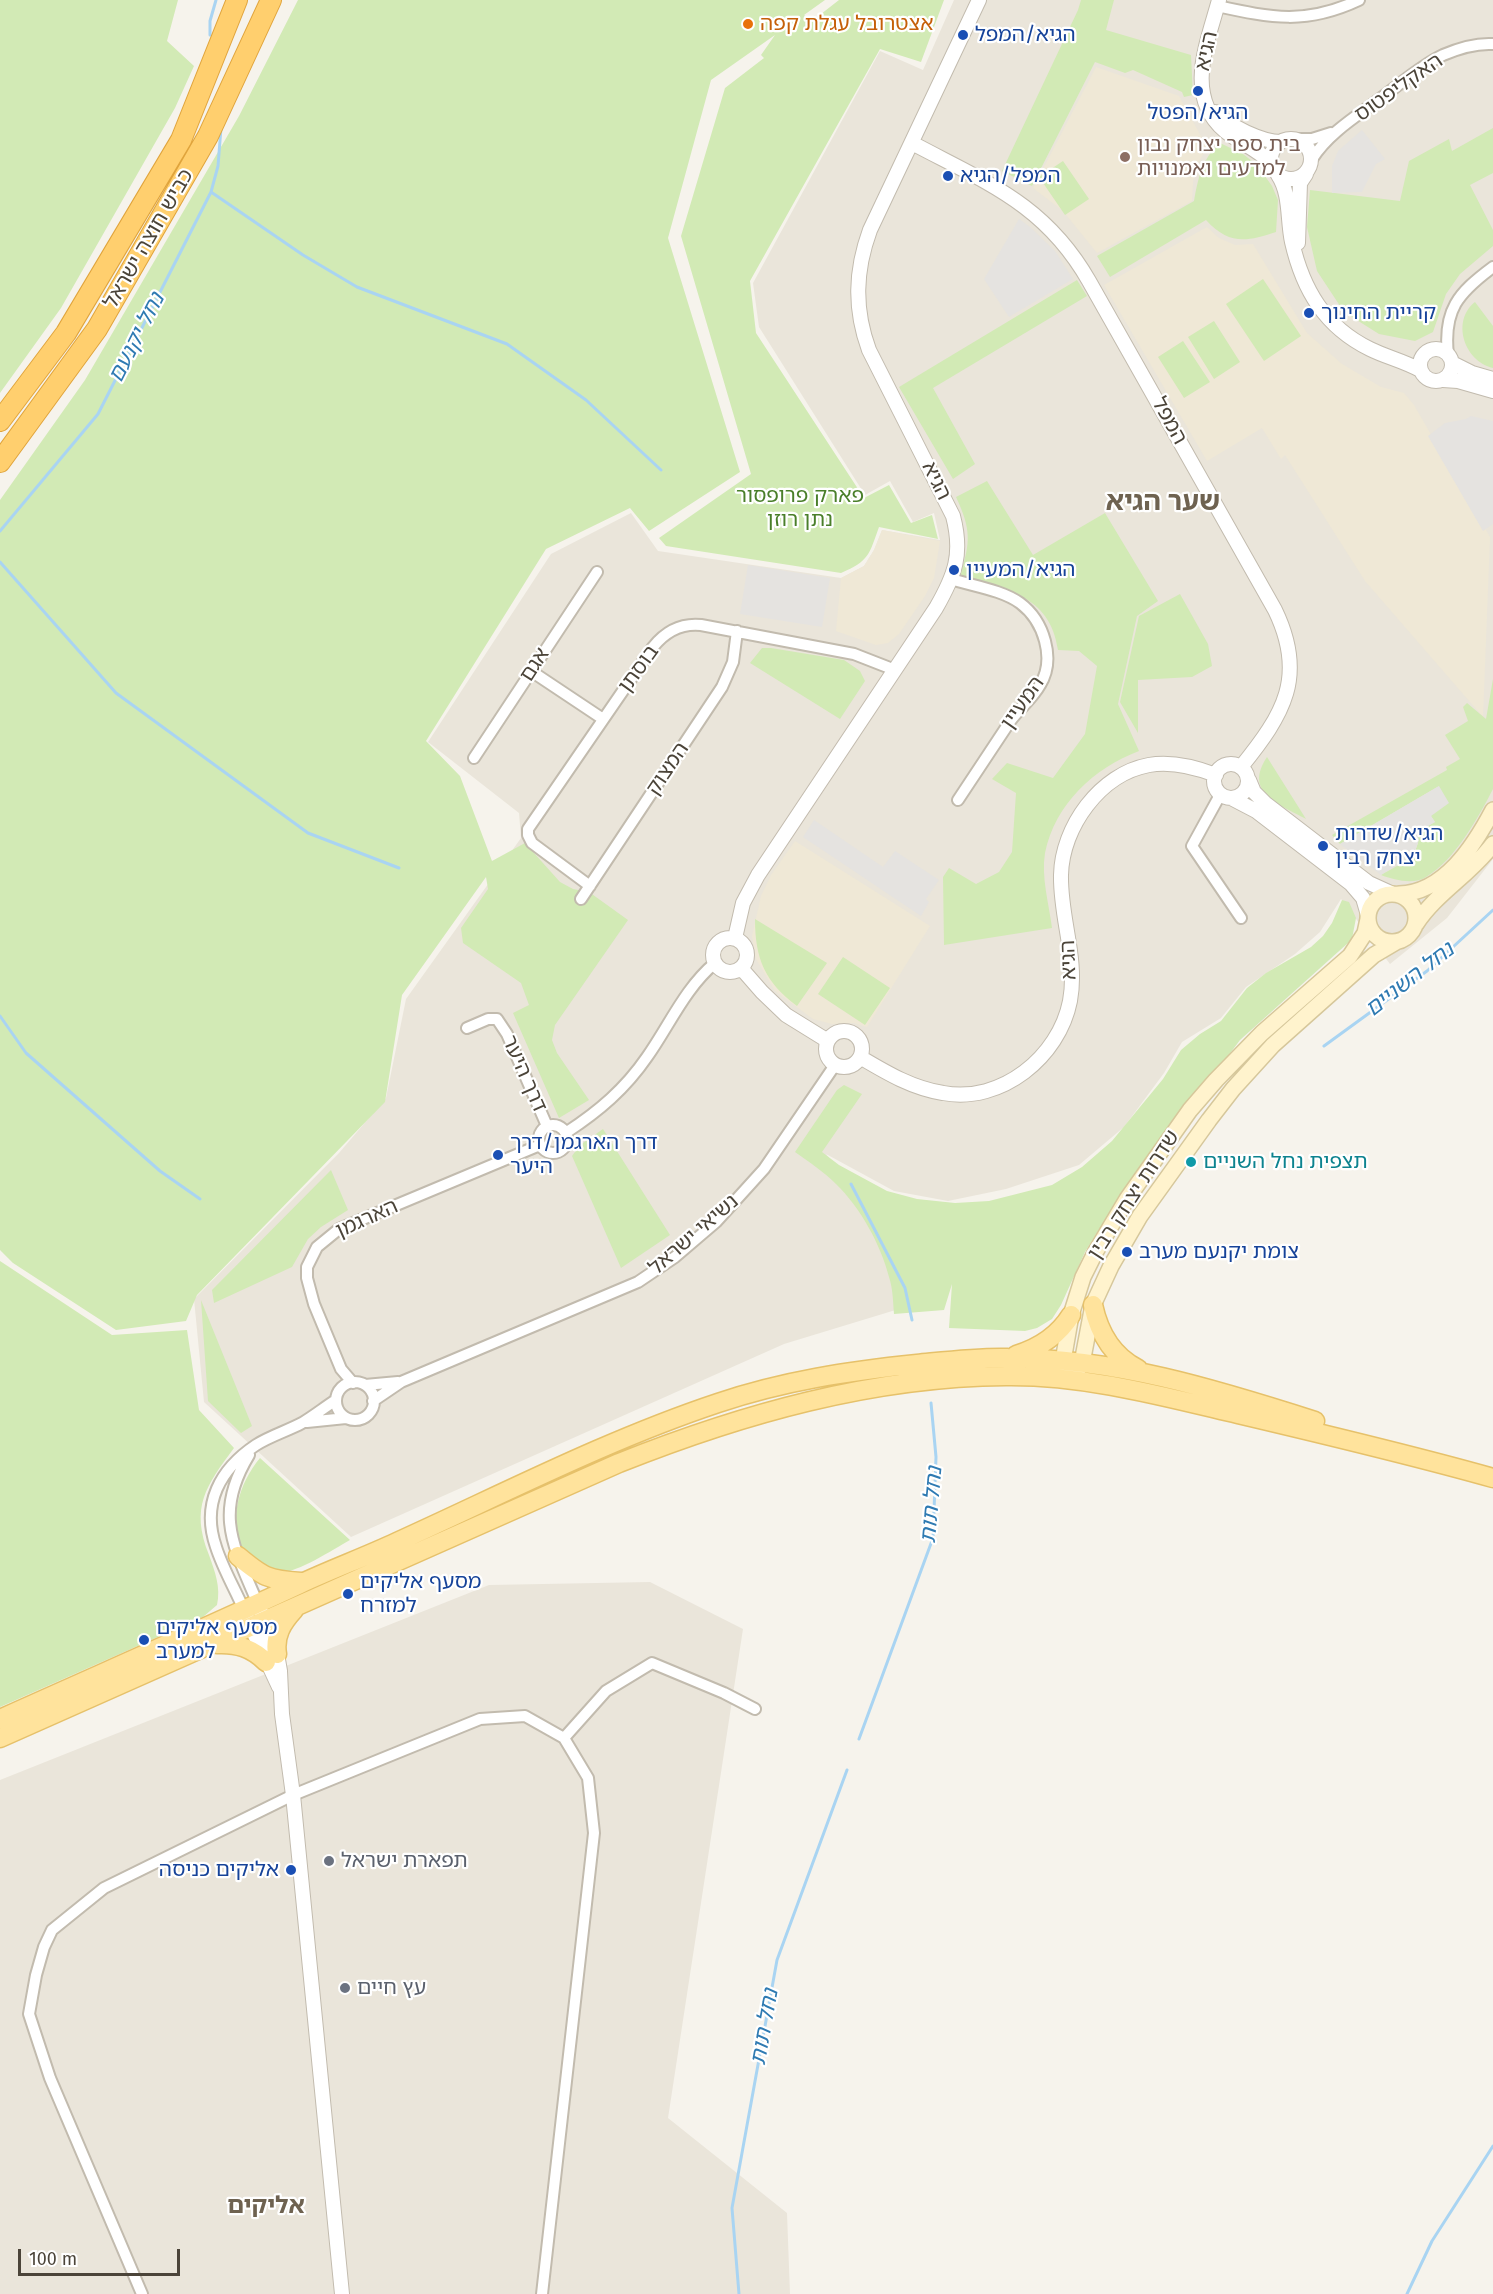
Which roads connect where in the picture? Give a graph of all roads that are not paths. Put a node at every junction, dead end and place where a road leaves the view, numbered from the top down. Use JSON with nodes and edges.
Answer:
{"nodes":[{"id":1,"x":237,"y":0,"type":"edge"},
{"id":2,"x":271,"y":0,"type":"edge"},
{"id":3,"x":979,"y":0,"type":"edge"},
{"id":4,"x":1359,"y":0,"type":"edge"},
{"id":5,"x":1218,"y":3,"type":"edge"},
{"id":6,"x":1493,"y":44,"type":"edge"},
{"id":7,"x":1205,"y":103,"type":"junction"},
{"id":8,"x":1345,"y":125,"type":"junction"},
{"id":9,"x":1288,"y":141,"type":"junction"},
{"id":10,"x":912,"y":143,"type":"junction"},
{"id":11,"x":1312,"y":159,"type":"junction"},
{"id":12,"x":1275,"y":169,"type":"junction"},
{"id":13,"x":1306,"y":174,"type":"junction"},
{"id":14,"x":1296,"y":257,"type":"junction"},
{"id":15,"x":1493,"y":267,"type":"edge"},
{"id":16,"x":1381,"y":353,"type":"junction"},
{"id":17,"x":1425,"y":354,"type":"junction"},
{"id":18,"x":1450,"y":359,"type":"junction"},
{"id":19,"x":1420,"y":370,"type":"junction"},
{"id":20,"x":1493,"y":379,"type":"edge"},
{"id":21,"x":1443,"y":380,"type":"junction"},
{"id":22,"x":1493,"y":391,"type":"edge"},
{"id":23,"x":0,"y":421,"type":"edge"},
{"id":24,"x":0,"y":462,"type":"edge"},
{"id":25,"x":597,"y":572,"type":"dead end"},
{"id":26,"x":951,"y":579,"type":"junction"},
{"id":27,"x":737,"y":631,"type":"junction"},
{"id":28,"x":895,"y":670,"type":"junction"},
{"id":29,"x":531,"y":671,"type":"junction"},
{"id":30,"x":603,"y":719,"type":"junction"},
{"id":31,"x":474,"y":758,"type":"dead end"},
{"id":32,"x":1240,"y":767,"type":"junction"},
{"id":33,"x":1216,"y":775,"type":"junction"},
{"id":34,"x":1249,"y":780,"type":"junction"},
{"id":35,"x":1226,"y":797,"type":"junction"},
{"id":36,"x":958,"y":800,"type":"dead end"},
{"id":37,"x":1493,"y":810,"type":"edge"},
{"id":38,"x":1493,"y":844,"type":"edge"},
{"id":39,"x":590,"y":885,"type":"junction"},
{"id":40,"x":1395,"y":894,"type":"junction"},
{"id":41,"x":581,"y":899,"type":"dead end"},
{"id":42,"x":1368,"y":917,"type":"junction"},
{"id":43,"x":1241,"y":918,"type":"dead end"},
{"id":44,"x":1416,"y":924,"type":"junction"},
{"id":45,"x":735,"y":938,"type":"junction"},
{"id":46,"x":1396,"y":942,"type":"junction"},
{"id":47,"x":715,"y":963,"type":"junction"},
{"id":48,"x":741,"y":968,"type":"junction"},
{"id":49,"x":467,"y":1028,"type":"dead end"},
{"id":50,"x":828,"y":1041,"type":"junction"},
{"id":51,"x":860,"y":1057,"type":"junction"},
{"id":52,"x":836,"y":1065,"type":"junction"},
{"id":53,"x":547,"y":1126,"type":"junction"},
{"id":54,"x":567,"y":1132,"type":"junction"},
{"id":55,"x":540,"y":1145,"type":"junction"},
{"id":56,"x":1094,"y":1305,"type":"junction"},
{"id":57,"x":1071,"y":1315,"type":"junction"},
{"id":58,"x":1008,"y":1358,"type":"junction"},
{"id":59,"x":1063,"y":1361,"type":"junction"},
{"id":60,"x":1082,"y":1363,"type":"junction"},
{"id":61,"x":341,"y":1369,"type":"junction"},
{"id":62,"x":1148,"y":1374,"type":"junction"},
{"id":63,"x":1070,"y":1380,"type":"junction"},
{"id":64,"x":401,"y":1382,"type":"junction"},
{"id":65,"x":359,"y":1384,"type":"junction"},
{"id":66,"x":338,"y":1395,"type":"junction"},
{"id":67,"x":373,"y":1401,"type":"junction"},
{"id":68,"x":346,"y":1418,"type":"junction"},
{"id":69,"x":303,"y":1422,"type":"junction"},
{"id":70,"x":253,"y":1448,"type":"junction"},
{"id":71,"x":1451,"y":1466,"type":"junction"},
{"id":72,"x":1493,"y":1478,"type":"edge"},
{"id":73,"x":238,"y":1556,"type":"junction"},
{"id":74,"x":303,"y":1582,"type":"junction"},
{"id":75,"x":251,"y":1607,"type":"junction"},
{"id":76,"x":297,"y":1607,"type":"junction"},
{"id":77,"x":258,"y":1624,"type":"junction"},
{"id":78,"x":215,"y":1644,"type":"junction"},
{"id":79,"x":272,"y":1658,"type":"junction"},
{"id":80,"x":755,"y":1709,"type":"dead end"},
{"id":81,"x":0,"y":1719,"type":"edge"},
{"id":82,"x":0,"y":1738,"type":"edge"},
{"id":83,"x":564,"y":1738,"type":"junction"},
{"id":84,"x":293,"y":1795,"type":"junction"},
{"id":85,"x":142,"y":2294,"type":"edge"},
{"id":86,"x":342,"y":2294,"type":"edge"},
{"id":87,"x":542,"y":2294,"type":"edge"}],
"edges":[{"from":1,"to":23,"type":"highway","name":"כביש חוצה ישראל"},
{"from":2,"to":24,"type":"highway","name":"כביש חוצה ישראל"},
{"from":3,"to":10,"type":"street","name":"הגיא"},
{"from":4,"to":5,"type":"street"},
{"from":5,"to":7,"type":"street","name":"הגיא"},
{"from":6,"to":8,"type":"street","name":"האקליפטוס"},
{"from":7,"to":9,"type":"street","name":"הגיא"},
{"from":7,"to":12,"type":"street","name":"הגיא"},
{"from":8,"to":9,"type":"street","name":"האקליפטוס"},
{"from":8,"to":11,"type":"street","name":"האקליפטוס"},
{"from":9,"to":11,"type":"street"},
{"from":9,"to":12,"type":"street"},
{"from":10,"to":26,"type":"street","name":"הגיא"},
{"from":10,"to":32,"type":"street","name":"המפל"},
{"from":11,"to":13,"type":"street"},
{"from":12,"to":13,"type":"street"},
{"from":12,"to":14,"type":"street"},
{"from":13,"to":14,"type":"street"},
{"from":14,"to":16,"type":"street"},
{"from":15,"to":18,"type":"street"},
{"from":16,"to":17,"type":"street"},
{"from":16,"to":19,"type":"street"},
{"from":17,"to":18,"type":"street"},
{"from":17,"to":19,"type":"street"},
{"from":18,"to":20,"type":"street"},
{"from":18,"to":21,"type":"street"},
{"from":19,"to":21,"type":"street"},
{"from":21,"to":22,"type":"street"},
{"from":25,"to":29,"type":"street","name":"אגם"},
{"from":26,"to":28,"type":"street","name":"הגיא"},
{"from":26,"to":36,"type":"street","name":"המעיין"},
{"from":27,"to":28,"type":"street","name":"בוסתן"},
{"from":27,"to":30,"type":"street","name":"בוסתן"},
{"from":27,"to":39,"type":"street","name":"המצוק"},
{"from":28,"to":45,"type":"street","name":"הגיא"},
{"from":29,"to":30,"type":"street"},
{"from":29,"to":31,"type":"street","name":"אגם"},
{"from":30,"to":39,"type":"street","name":"בוסתן"},
{"from":32,"to":33,"type":"street"},
{"from":32,"to":34,"type":"street"},
{"from":33,"to":35,"type":"street"},
{"from":33,"to":51,"type":"street","name":"הגיא"},
{"from":34,"to":35,"type":"street"},
{"from":34,"to":40,"type":"street"},
{"from":35,"to":42,"type":"street"},
{"from":35,"to":43,"type":"street"},
{"from":37,"to":40,"type":"main road"},
{"from":38,"to":44,"type":"main road"},
{"from":39,"to":41,"type":"street","name":"המצוק"},
{"from":40,"to":42,"type":"main road"},
{"from":40,"to":44,"type":"main road"},
{"from":42,"to":46,"type":"main road"},
{"from":42,"to":57,"type":"main road","name":"שדרות יצחק רבין"},
{"from":44,"to":46,"type":"main road"},
{"from":45,"to":47,"type":"street"},
{"from":45,"to":48,"type":"street"},
{"from":46,"to":56,"type":"main road","name":"שדרות יצחק רבין"},
{"from":47,"to":48,"type":"street"},
{"from":47,"to":54,"type":"street"},
{"from":48,"to":50,"type":"street"},
{"from":49,"to":53,"type":"street","name":"דרך היער"},
{"from":50,"to":51,"type":"street"},
{"from":50,"to":52,"type":"street"},
{"from":51,"to":52,"type":"street"},
{"from":52,"to":64,"type":"street","name":"נשיאי ישראל"},
{"from":53,"to":54,"type":"street"},
{"from":53,"to":55,"type":"street"},
{"from":54,"to":55,"type":"street"},
{"from":55,"to":61,"type":"street","name":"הארגמן"},
{"from":56,"to":60,"type":"main road","name":"שדרות יצחק רבין"},
{"from":56,"to":62,"type":"main road"},
{"from":57,"to":58,"type":"main road"},
{"from":57,"to":59,"type":"main road","name":"שדרות יצחק רבין"},
{"from":58,"to":59,"type":"main road"},
{"from":58,"to":74,"type":"main road"},
{"from":59,"to":60,"type":"main road"},
{"from":59,"to":63,"type":"main road"},
{"from":60,"to":62,"type":"main road"},
{"from":60,"to":63,"type":"main road","name":"שדרות יצחק רבין"},
{"from":61,"to":65,"type":"street","name":"הארגמן"},
{"from":61,"to":66,"type":"street","name":"הארגמן"},
{"from":62,"to":71,"type":"main road"},
{"from":63,"to":71,"type":"main road"},
{"from":63,"to":76,"type":"main road"},
{"from":64,"to":65,"type":"street","name":"נשיאי ישראל"},
{"from":64,"to":67,"type":"street","name":"נשיאי ישראל"},
{"from":65,"to":66,"type":"street","name":"נשיאי ישראל"},
{"from":65,"to":67,"type":"street"},
{"from":66,"to":68,"type":"street"},
{"from":66,"to":69,"type":"street","name":"נשיאי ישראל"},
{"from":67,"to":68,"type":"street","name":"נשיאי ישראל"},
{"from":68,"to":69,"type":"street","name":"נשיאי ישראל"},
{"from":69,"to":70,"type":"street","name":"נשיאי ישראל"},
{"from":70,"to":73,"type":"street"},
{"from":70,"to":75,"type":"street","name":"נשיאי ישראל"},
{"from":71,"to":72,"type":"main road"},
{"from":73,"to":74,"type":"main road"},
{"from":73,"to":75,"type":"street"},
{"from":74,"to":75,"type":"main road"},
{"from":75,"to":77,"type":"street"},
{"from":75,"to":81,"type":"main road"},
{"from":76,"to":77,"type":"main road"},
{"from":76,"to":79,"type":"main road"},
{"from":77,"to":78,"type":"main road"},
{"from":77,"to":79,"type":"street"},
{"from":78,"to":79,"type":"main road"},
{"from":78,"to":82,"type":"main road"},
{"from":79,"to":84,"type":"street"},
{"from":80,"to":83,"type":"street"},
{"from":83,"to":84,"type":"street"},
{"from":83,"to":87,"type":"street"},
{"from":84,"to":85,"type":"street"},
{"from":84,"to":86,"type":"street"}]}
